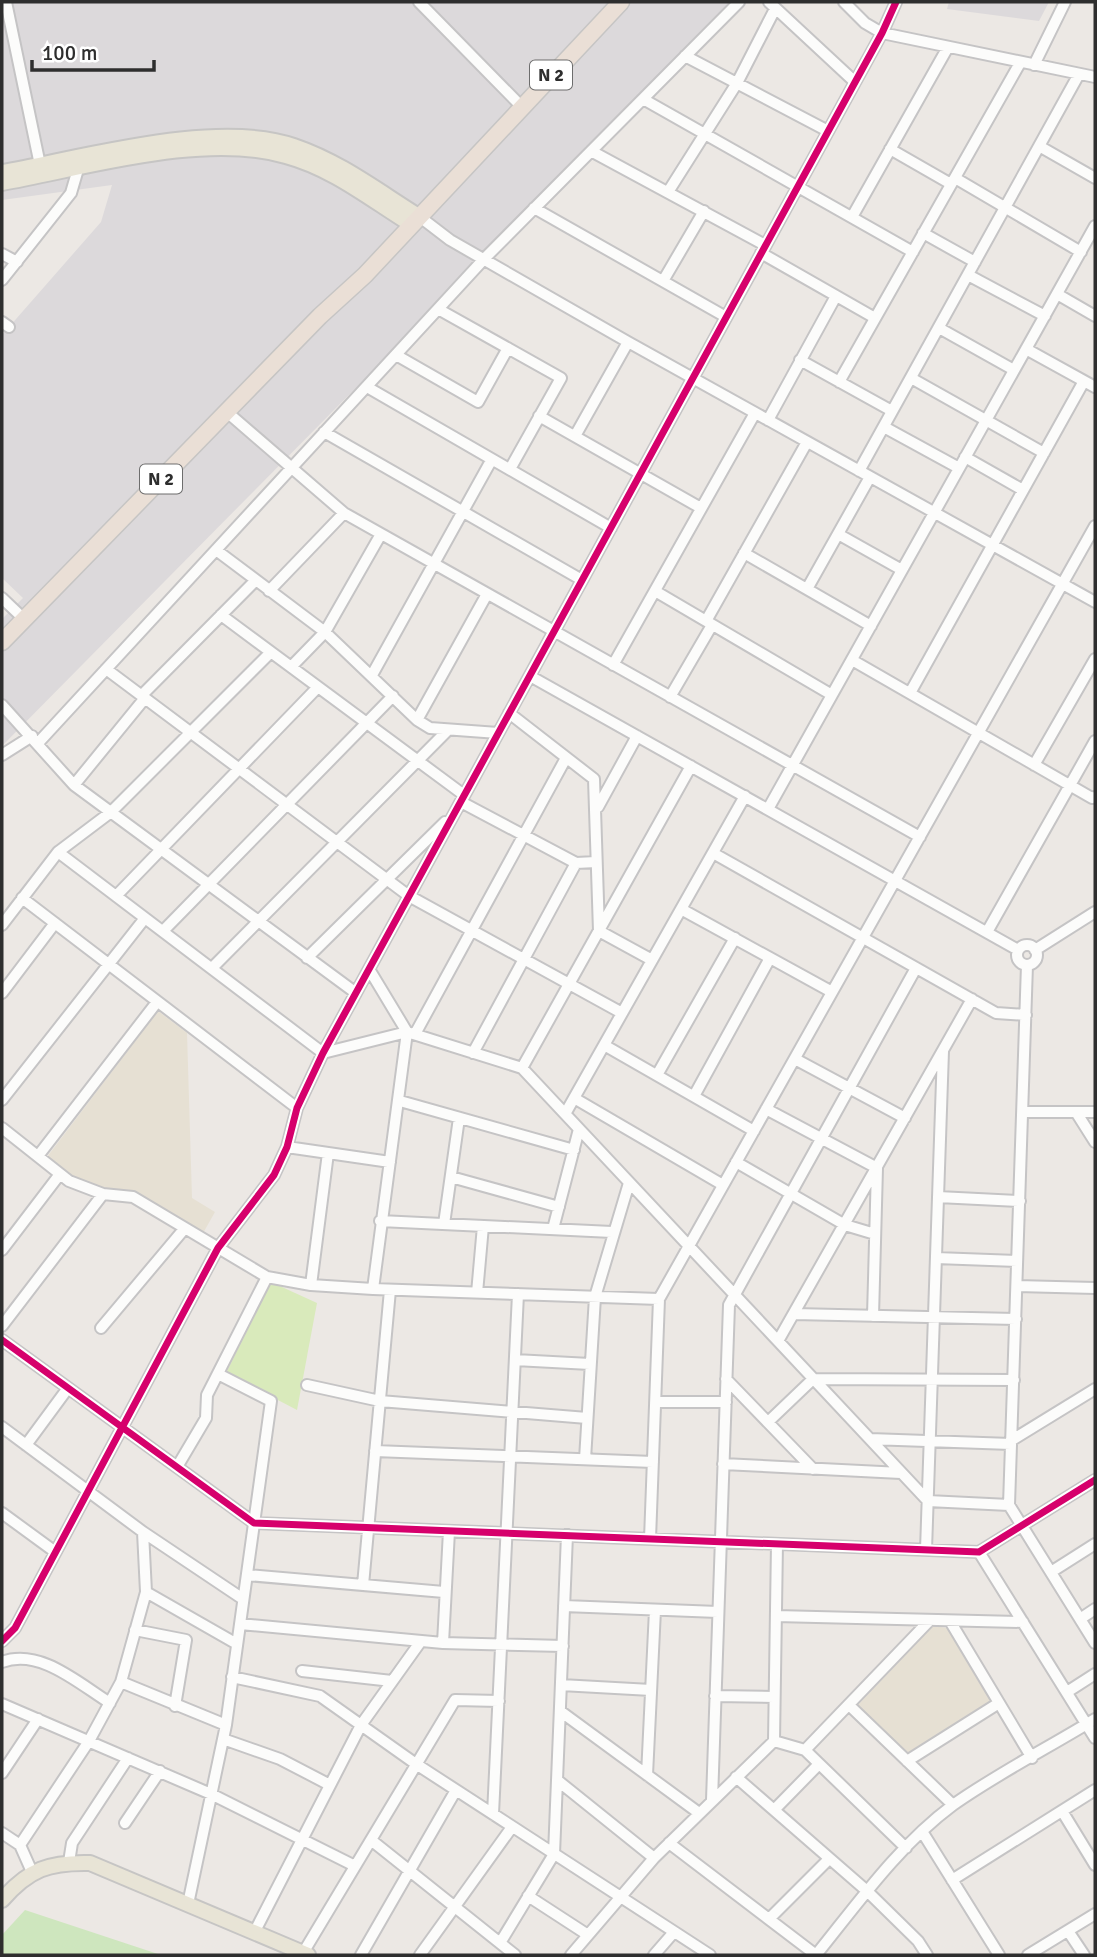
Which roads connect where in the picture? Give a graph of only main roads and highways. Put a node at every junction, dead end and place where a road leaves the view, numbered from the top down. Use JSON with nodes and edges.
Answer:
{"nodes":[{"id":1,"x":621,"y":2,"type":"edge"},
{"id":2,"x":173,"y":147,"type":"junction"},
{"id":3,"x":2,"y":172,"type":"edge"},
{"id":4,"x":2,"y":183,"type":"edge"},
{"id":5,"x":412,"y":219,"type":"junction"},
{"id":6,"x":2,"y":642,"type":"edge"},
{"id":7,"x":2,"y":1900,"type":"edge"},
{"id":8,"x":306,"y":1954,"type":"edge"}],
"edges":[{"from":1,"to":5,"type":"highway","number":"N 2"},
{"from":2,"to":3,"type":"main road"},
{"from":2,"to":4,"type":"main road"},
{"from":2,"to":5,"type":"main road"},
{"from":5,"to":6,"type":"highway","number":"N 2"},
{"from":7,"to":8,"type":"main road"}]}
